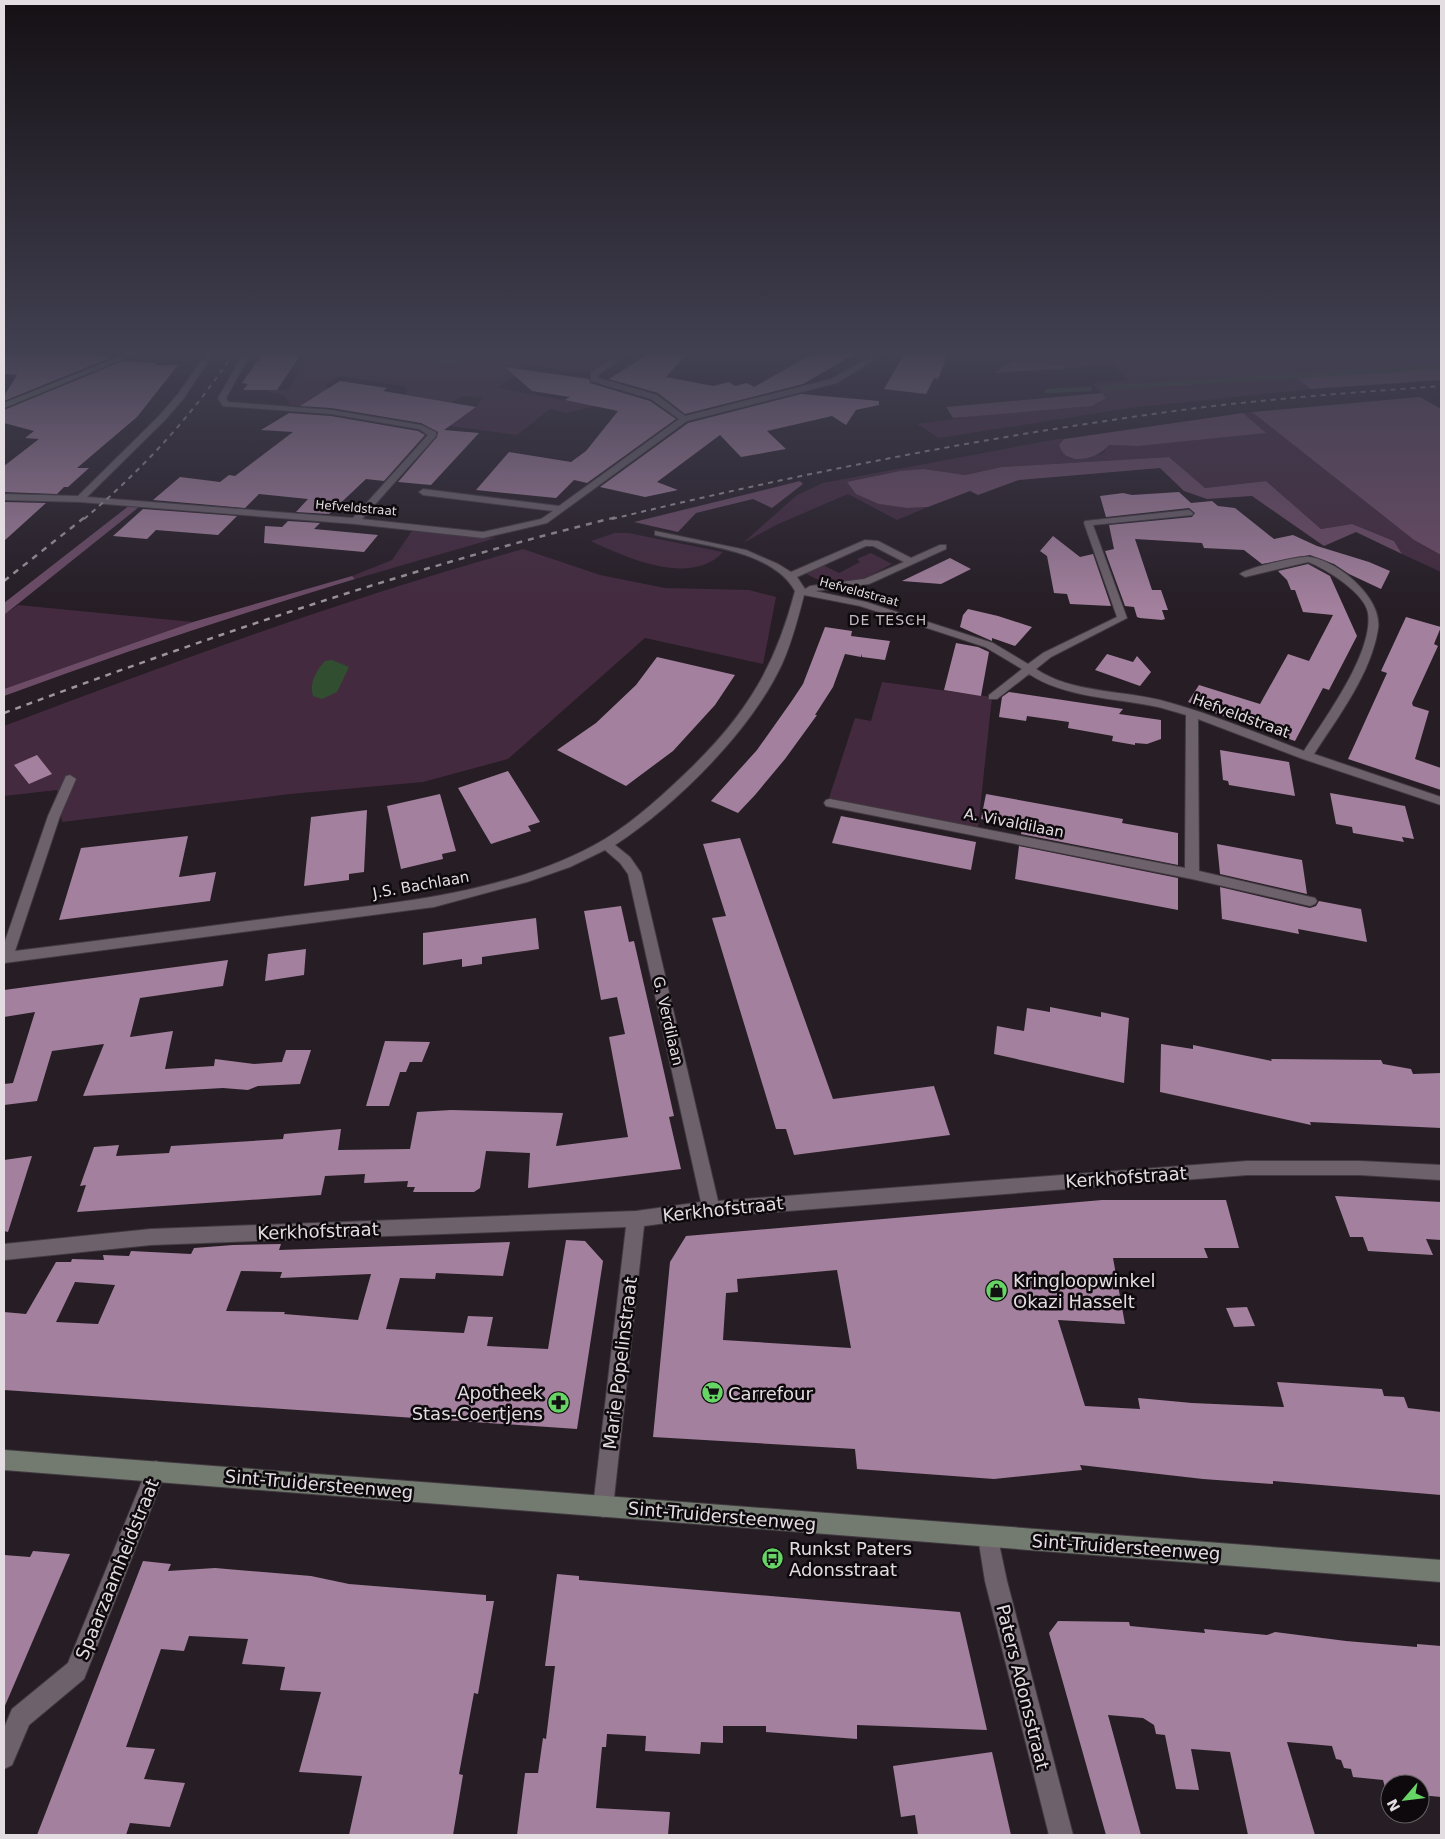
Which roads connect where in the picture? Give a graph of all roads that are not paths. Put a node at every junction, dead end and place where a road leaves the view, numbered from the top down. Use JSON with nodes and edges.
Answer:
{"nodes":[{"id":1,"x":143,"y":437,"type":"edge"},
{"id":2,"x":430,"y":437,"type":"edge"},
{"id":3,"x":660,"y":437,"type":"edge"},
{"id":4,"x":423,"y":492,"type":"dead end"},
{"id":5,"x":4,"y":497,"type":"edge"},
{"id":6,"x":80,"y":499,"type":"junction"},
{"id":7,"x":561,"y":509,"type":"junction"},
{"id":8,"x":1189,"y":513,"type":"dead end"},
{"id":9,"x":355,"y":521,"type":"junction"},
{"id":10,"x":658,"y":533,"type":"dead end"},
{"id":11,"x":943,"y":547,"type":"dead end"},
{"id":12,"x":911,"y":562,"type":"junction"},
{"id":13,"x":1245,"y":574,"type":"dead end"},
{"id":14,"x":791,"y":576,"type":"junction"},
{"id":15,"x":800,"y":591,"type":"junction"},
{"id":16,"x":1028,"y":670,"type":"junction"},
{"id":17,"x":993,"y":696,"type":"dead end"},
{"id":18,"x":1192,"y":713,"type":"junction"},
{"id":19,"x":1307,"y":756,"type":"junction"},
{"id":20,"x":70,"y":779,"type":"dead end"},
{"id":21,"x":1441,"y":801,"type":"edge"},
{"id":22,"x":830,"y":803,"type":"dead end"},
{"id":23,"x":606,"y":844,"type":"junction"},
{"id":24,"x":1192,"y":874,"type":"junction"},
{"id":25,"x":1310,"y":900,"type":"dead end"},
{"id":26,"x":1441,"y":1173,"type":"edge"},
{"id":27,"x":711,"y":1209,"type":"junction"},
{"id":28,"x":636,"y":1219,"type":"junction"},
{"id":29,"x":4,"y":1252,"type":"edge"},
{"id":30,"x":4,"y":1460,"type":"edge"},
{"id":31,"x":156,"y":1471,"type":"junction"},
{"id":32,"x":603,"y":1507,"type":"junction"},
{"id":33,"x":989,"y":1537,"type":"junction"},
{"id":34,"x":1441,"y":1572,"type":"edge"},
{"id":35,"x":4,"y":1757,"type":"edge"},
{"id":36,"x":1061,"y":1835,"type":"edge"}],
"edges":[{"from":1,"to":6,"type":"street"},
{"from":2,"to":9,"type":"street"},
{"from":3,"to":7,"type":"street","name":"Hefveldstraat"},
{"from":4,"to":7,"type":"street"},
{"from":5,"to":6,"type":"street","name":"Hefveldstraat"},
{"from":6,"to":9,"type":"street","name":"Hefveldstraat"},
{"from":7,"to":9,"type":"street","name":"Hefveldstraat"},
{"from":8,"to":16,"type":"street"},
{"from":10,"to":14,"type":"street","name":"Hefveldstraat"},
{"from":11,"to":12,"type":"street"},
{"from":12,"to":14,"type":"street"},
{"from":12,"to":15,"type":"street"},
{"from":13,"to":19,"type":"street"},
{"from":14,"to":15,"type":"street","name":"Hefveldstraat"},
{"from":15,"to":16,"type":"street","name":"Hefveldstraat"},
{"from":15,"to":23,"type":"street","name":"J.S. Bachlaan"},
{"from":16,"to":17,"type":"street"},
{"from":16,"to":18,"type":"street","name":"Hefveldstraat"},
{"from":18,"to":19,"type":"street","name":"Hefveldstraat"},
{"from":18,"to":24,"type":"street"},
{"from":19,"to":21,"type":"street","name":"Hefveldstraat"},
{"from":20,"to":23,"type":"street","name":"J.S. Bachlaan"},
{"from":22,"to":24,"type":"street","name":"A. Vivaldilaan"},
{"from":23,"to":27,"type":"street","name":"G. Verdilaan"},
{"from":24,"to":25,"type":"street","name":"A. Vivaldilaan"},
{"from":26,"to":27,"type":"street","name":"Kerkhofstraat"},
{"from":27,"to":28,"type":"street","name":"Kerkhofstraat"},
{"from":28,"to":29,"type":"street","name":"Kerkhofstraat"},
{"from":28,"to":32,"type":"street","name":"Marie Popelinstraat"},
{"from":30,"to":31,"type":"main road","name":"Sint-Truidersteenweg"},
{"from":31,"to":32,"type":"main road","name":"Sint-Truidersteenweg"},
{"from":31,"to":35,"type":"street","name":"Spaarzaamheidstraat"},
{"from":32,"to":33,"type":"main road","name":"Sint-Truidersteenweg"},
{"from":33,"to":34,"type":"main road","name":"Sint-Truidersteenweg"},
{"from":33,"to":36,"type":"street","name":"Paters Adonsstraat"}]}
